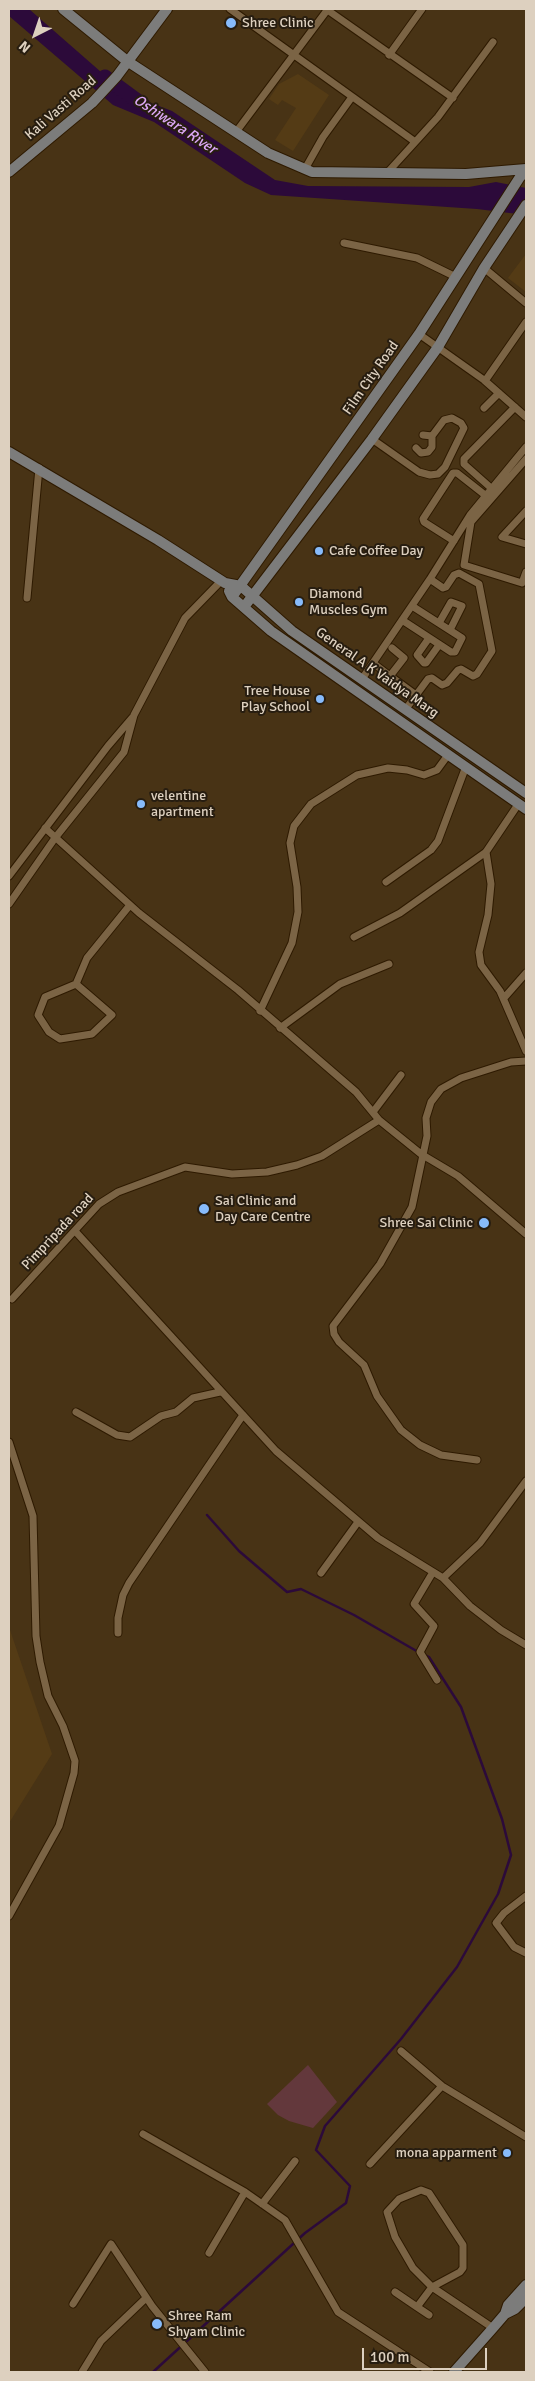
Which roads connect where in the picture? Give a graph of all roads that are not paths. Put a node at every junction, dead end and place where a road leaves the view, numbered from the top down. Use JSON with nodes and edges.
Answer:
{"nodes":[{"id":1,"x":63,"y":9,"type":"edge"},
{"id":2,"x":167,"y":9,"type":"edge"},
{"id":3,"x":230,"y":9,"type":"edge"},
{"id":4,"x":327,"y":9,"type":"edge"},
{"id":5,"x":422,"y":9,"type":"edge"},
{"id":6,"x":493,"y":42,"type":"dead end"},
{"id":7,"x":294,"y":55,"type":"junction"},
{"id":8,"x":389,"y":55,"type":"junction"},
{"id":9,"x":127,"y":61,"type":"junction"},
{"id":10,"x":352,"y":97,"type":"junction"},
{"id":11,"x":453,"y":98,"type":"junction"},
{"id":12,"x":236,"y":132,"type":"junction"},
{"id":13,"x":414,"y":141,"type":"junction"},
{"id":14,"x":305,"y":169,"type":"junction"},
{"id":15,"x":526,"y":171,"type":"edge"},
{"id":16,"x":9,"y":172,"type":"edge"},
{"id":17,"x":387,"y":172,"type":"junction"},
{"id":18,"x":526,"y":205,"type":"edge"},
{"id":19,"x":483,"y":236,"type":"junction"},
{"id":20,"x":344,"y":243,"type":"dead end"},
{"id":21,"x":498,"y":247,"type":"junction"},
{"id":22,"x":484,"y":268,"type":"junction"},
{"id":23,"x":456,"y":277,"type":"junction"},
{"id":24,"x":526,"y":302,"type":"edge"},
{"id":25,"x":526,"y":322,"type":"edge"},
{"id":26,"x":419,"y":334,"type":"junction"},
{"id":27,"x":438,"y":348,"type":"junction"},
{"id":28,"x":486,"y":381,"type":"junction"},
{"id":29,"x":497,"y":392,"type":"junction"},
{"id":30,"x":483,"y":407,"type":"dead end"},
{"id":31,"x":515,"y":407,"type":"junction"},
{"id":32,"x":526,"y":418,"type":"edge"},
{"id":33,"x":423,"y":435,"type":"dead end"},
{"id":34,"x":432,"y":436,"type":"junction"},
{"id":35,"x":372,"y":439,"type":"junction"},
{"id":36,"x":526,"y":446,"type":"edge"},
{"id":37,"x":416,"y":448,"type":"dead end"},
{"id":38,"x":9,"y":452,"type":"edge"},
{"id":39,"x":526,"y":459,"type":"edge"},
{"id":40,"x":39,"y":468,"type":"junction"},
{"id":41,"x":491,"y":488,"type":"junction"},
{"id":42,"x":485,"y":495,"type":"junction"},
{"id":43,"x":526,"y":511,"type":"edge"},
{"id":44,"x":454,"y":541,"type":"junction"},
{"id":45,"x":526,"y":544,"type":"edge"},
{"id":46,"x":526,"y":572,"type":"edge"},
{"id":47,"x":430,"y":579,"type":"junction"},
{"id":48,"x":223,"y":582,"type":"junction"},
{"id":49,"x":241,"y":586,"type":"junction"},
{"id":50,"x":254,"y":596,"type":"junction"},
{"id":51,"x":232,"y":597,"type":"junction"},
{"id":52,"x":27,"y":598,"type":"dead end"},
{"id":53,"x":412,"y":606,"type":"junction"},
{"id":54,"x":244,"y":607,"type":"junction"},
{"id":55,"x":402,"y":620,"type":"junction"},
{"id":56,"x":438,"y":623,"type":"junction"},
{"id":57,"x":450,"y":630,"type":"junction"},
{"id":58,"x":429,"y":638,"type":"junction"},
{"id":59,"x":439,"y":645,"type":"junction"},
{"id":60,"x":392,"y":648,"type":"dead end"},
{"id":61,"x":373,"y":663,"type":"junction"},
{"id":62,"x":390,"y":676,"type":"junction"},
{"id":63,"x":362,"y":679,"type":"junction"},
{"id":64,"x":416,"y":695,"type":"junction"},
{"id":65,"x":405,"y":710,"type":"junction"},
{"id":66,"x":134,"y":715,"type":"junction"},
{"id":67,"x":448,"y":755,"type":"junction"},
{"id":68,"x":465,"y":768,"type":"junction"},
{"id":69,"x":526,"y":793,"type":"edge"},
{"id":70,"x":523,"y":806,"type":"edge"},
{"id":71,"x":45,"y":828,"type":"junction"},
{"id":72,"x":55,"y":838,"type":"junction"},
{"id":73,"x":486,"y":852,"type":"junction"},
{"id":74,"x":9,"y":876,"type":"edge"},
{"id":75,"x":386,"y":882,"type":"dead end"},
{"id":76,"x":9,"y":904,"type":"edge"},
{"id":77,"x":130,"y":905,"type":"junction"},
{"id":78,"x":354,"y":937,"type":"dead end"},
{"id":79,"x":389,"y":964,"type":"dead end"},
{"id":80,"x":526,"y":973,"type":"edge"},
{"id":81,"x":76,"y":984,"type":"junction"},
{"id":82,"x":504,"y":998,"type":"junction"},
{"id":83,"x":260,"y":1011,"type":"junction"},
{"id":84,"x":280,"y":1028,"type":"junction"},
{"id":85,"x":526,"y":1051,"type":"edge"},
{"id":86,"x":526,"y":1061,"type":"edge"},
{"id":87,"x":401,"y":1075,"type":"dead end"},
{"id":88,"x":373,"y":1112,"type":"junction"},
{"id":89,"x":379,"y":1120,"type":"junction"},
{"id":90,"x":421,"y":1154,"type":"junction"},
{"id":91,"x":75,"y":1231,"type":"junction"},
{"id":92,"x":526,"y":1234,"type":"edge"},
{"id":93,"x":12,"y":1299,"type":"dead end"},
{"id":94,"x":220,"y":1392,"type":"junction"},
{"id":95,"x":76,"y":1412,"type":"dead end"},
{"id":96,"x":243,"y":1416,"type":"junction"},
{"id":97,"x":9,"y":1442,"type":"edge"},
{"id":98,"x":477,"y":1460,"type":"dead end"},
{"id":99,"x":526,"y":1481,"type":"edge"},
{"id":100,"x":358,"y":1522,"type":"junction"},
{"id":101,"x":433,"y":1572,"type":"junction"},
{"id":102,"x":321,"y":1573,"type":"dead end"},
{"id":103,"x":443,"y":1578,"type":"junction"},
{"id":104,"x":118,"y":1633,"type":"dead end"},
{"id":105,"x":526,"y":1645,"type":"edge"},
{"id":106,"x":437,"y":1680,"type":"dead end"},
{"id":107,"x":526,"y":1896,"type":"edge"},
{"id":108,"x":9,"y":1916,"type":"edge"},
{"id":109,"x":526,"y":1953,"type":"edge"},
{"id":110,"x":401,"y":2051,"type":"dead end"},
{"id":111,"x":442,"y":2086,"type":"junction"},
{"id":112,"x":143,"y":2134,"type":"dead end"},
{"id":113,"x":526,"y":2137,"type":"edge"},
{"id":114,"x":295,"y":2161,"type":"dead end"},
{"id":115,"x":370,"y":2164,"type":"dead end"},
{"id":116,"x":245,"y":2192,"type":"junction"},
{"id":117,"x":262,"y":2204,"type":"junction"},
{"id":118,"x":209,"y":2253,"type":"dead end"},
{"id":119,"x":526,"y":2285,"type":"edge"},
{"id":120,"x":432,"y":2286,"type":"junction"},
{"id":121,"x":396,"y":2292,"type":"dead end"},
{"id":122,"x":146,"y":2298,"type":"junction"},
{"id":123,"x":526,"y":2298,"type":"edge"},
{"id":124,"x":73,"y":2304,"type":"dead end"},
{"id":125,"x":417,"y":2307,"type":"junction"},
{"id":126,"x":505,"y":2314,"type":"junction"},
{"id":127,"x":430,"y":2315,"type":"dead end"},
{"id":128,"x":493,"y":2328,"type":"junction"},
{"id":129,"x":82,"y":2372,"type":"edge"},
{"id":130,"x":205,"y":2372,"type":"edge"},
{"id":131,"x":430,"y":2372,"type":"edge"},
{"id":132,"x":454,"y":2372,"type":"edge"}],
"edges":[{"from":1,"to":9,"type":"street"},
{"from":2,"to":9,"type":"street","name":"Kali Vasti Road"},
{"from":3,"to":7,"type":"street"},
{"from":4,"to":7,"type":"street"},
{"from":4,"to":8,"type":"street"},
{"from":5,"to":8,"type":"street"},
{"from":6,"to":11,"type":"street"},
{"from":7,"to":10,"type":"street"},
{"from":7,"to":12,"type":"street"},
{"from":8,"to":11,"type":"street"},
{"from":9,"to":12,"type":"street"},
{"from":9,"to":16,"type":"street","name":"Kali Vasti Road"},
{"from":10,"to":13,"type":"street"},
{"from":10,"to":14,"type":"street"},
{"from":11,"to":13,"type":"street"},
{"from":12,"to":14,"type":"street"},
{"from":13,"to":17,"type":"street"},
{"from":14,"to":17,"type":"street"},
{"from":15,"to":17,"type":"street"},
{"from":15,"to":19,"type":"street","name":"Film City Road"},
{"from":18,"to":21,"type":"street"},
{"from":19,"to":21,"type":"street"},
{"from":19,"to":23,"type":"street","name":"Film City Road"},
{"from":20,"to":23,"type":"street"},
{"from":21,"to":22,"type":"street"},
{"from":22,"to":24,"type":"street"},
{"from":22,"to":27,"type":"street"},
{"from":23,"to":26,"type":"street","name":"Film City Road"},
{"from":25,"to":28,"type":"street"},
{"from":26,"to":27,"type":"street"},
{"from":26,"to":49,"type":"street","name":"Film City Road"},
{"from":27,"to":28,"type":"street"},
{"from":27,"to":35,"type":"street"},
{"from":28,"to":29,"type":"street"},
{"from":29,"to":30,"type":"street"},
{"from":29,"to":31,"type":"street"},
{"from":31,"to":32,"type":"street"},
{"from":31,"to":41,"type":"street"},
{"from":33,"to":34,"type":"street"},
{"from":34,"to":35,"type":"street"},
{"from":34,"to":37,"type":"street"},
{"from":35,"to":50,"type":"street"},
{"from":36,"to":41,"type":"street"},
{"from":38,"to":40,"type":"street","name":"General A K Vaidya Marg"},
{"from":39,"to":46,"type":"street"},
{"from":40,"to":48,"type":"street","name":"General A K Vaidya Marg"},
{"from":40,"to":52,"type":"street"},
{"from":41,"to":42,"type":"street"},
{"from":42,"to":44,"type":"street"},
{"from":42,"to":44,"type":"street"},
{"from":43,"to":45,"type":"street"},
{"from":44,"to":47,"type":"street"},
{"from":47,"to":53,"type":"street"},
{"from":47,"to":64,"type":"street"},
{"from":48,"to":49,"type":"street","name":"General A K Vaidya Marg"},
{"from":48,"to":51,"type":"street"},
{"from":48,"to":66,"type":"street"},
{"from":49,"to":50,"type":"street","name":"General A K Vaidya Marg"},
{"from":49,"to":51,"type":"street","name":"Film City Road"},
{"from":50,"to":54,"type":"street"},
{"from":50,"to":63,"type":"street","name":"General A K Vaidya Marg"},
{"from":51,"to":54,"type":"street","name":"General A K Vaidya Marg"},
{"from":53,"to":55,"type":"street"},
{"from":53,"to":56,"type":"street"},
{"from":54,"to":67,"type":"street","name":"General A K Vaidya Marg"},
{"from":55,"to":58,"type":"street"},
{"from":55,"to":61,"type":"street"},
{"from":56,"to":57,"type":"street"},
{"from":56,"to":57,"type":"street"},
{"from":57,"to":59,"type":"street"},
{"from":58,"to":59,"type":"street"},
{"from":58,"to":59,"type":"street"},
{"from":60,"to":62,"type":"street"},
{"from":61,"to":62,"type":"street"},
{"from":61,"to":63,"type":"street"},
{"from":62,"to":64,"type":"street"},
{"from":63,"to":65,"type":"street","name":"General A K Vaidya Marg"},
{"from":64,"to":65,"type":"street"},
{"from":65,"to":69,"type":"street","name":"General A K Vaidya Marg"},
{"from":66,"to":71,"type":"street"},
{"from":66,"to":72,"type":"street"},
{"from":67,"to":68,"type":"street","name":"General A K Vaidya Marg"},
{"from":67,"to":83,"type":"street"},
{"from":68,"to":70,"type":"street","name":"General A K Vaidya Marg"},
{"from":68,"to":75,"type":"street"},
{"from":70,"to":73,"type":"street"},
{"from":71,"to":72,"type":"street"},
{"from":71,"to":74,"type":"street"},
{"from":72,"to":76,"type":"street"},
{"from":72,"to":77,"type":"street"},
{"from":73,"to":78,"type":"street"},
{"from":73,"to":82,"type":"street"},
{"from":77,"to":81,"type":"street"},
{"from":77,"to":83,"type":"street"},
{"from":79,"to":84,"type":"street"},
{"from":80,"to":82,"type":"street"},
{"from":81,"to":81,"type":"street"},
{"from":82,"to":85,"type":"street"},
{"from":83,"to":84,"type":"street"},
{"from":84,"to":88,"type":"street"},
{"from":86,"to":90,"type":"street"},
{"from":87,"to":88,"type":"street"},
{"from":88,"to":89,"type":"street"},
{"from":89,"to":90,"type":"street"},
{"from":89,"to":91,"type":"street","name":"Pimpripada road"},
{"from":90,"to":92,"type":"street"},
{"from":90,"to":98,"type":"street"},
{"from":91,"to":93,"type":"street","name":"Pimpripada road"},
{"from":91,"to":94,"type":"street"},
{"from":94,"to":95,"type":"street"},
{"from":94,"to":96,"type":"street"},
{"from":96,"to":100,"type":"street"},
{"from":96,"to":104,"type":"street"},
{"from":97,"to":108,"type":"street"},
{"from":99,"to":103,"type":"street"},
{"from":100,"to":101,"type":"street"},
{"from":100,"to":102,"type":"street"},
{"from":101,"to":103,"type":"street"},
{"from":101,"to":106,"type":"street"},
{"from":103,"to":105,"type":"street"},
{"from":107,"to":109,"type":"street"},
{"from":110,"to":111,"type":"street"},
{"from":111,"to":113,"type":"street"},
{"from":111,"to":115,"type":"street"},
{"from":112,"to":116,"type":"street"},
{"from":114,"to":117,"type":"street"},
{"from":116,"to":117,"type":"street"},
{"from":116,"to":118,"type":"street"},
{"from":117,"to":131,"type":"street"},
{"from":119,"to":126,"type":"street"},
{"from":120,"to":120,"type":"street"},
{"from":120,"to":125,"type":"street"},
{"from":120,"to":128,"type":"street"},
{"from":121,"to":125,"type":"street"},
{"from":122,"to":124,"type":"street"},
{"from":122,"to":129,"type":"street"},
{"from":122,"to":130,"type":"street"},
{"from":123,"to":126,"type":"street"},
{"from":125,"to":127,"type":"street"},
{"from":126,"to":128,"type":"street"},
{"from":128,"to":132,"type":"street"}]}
